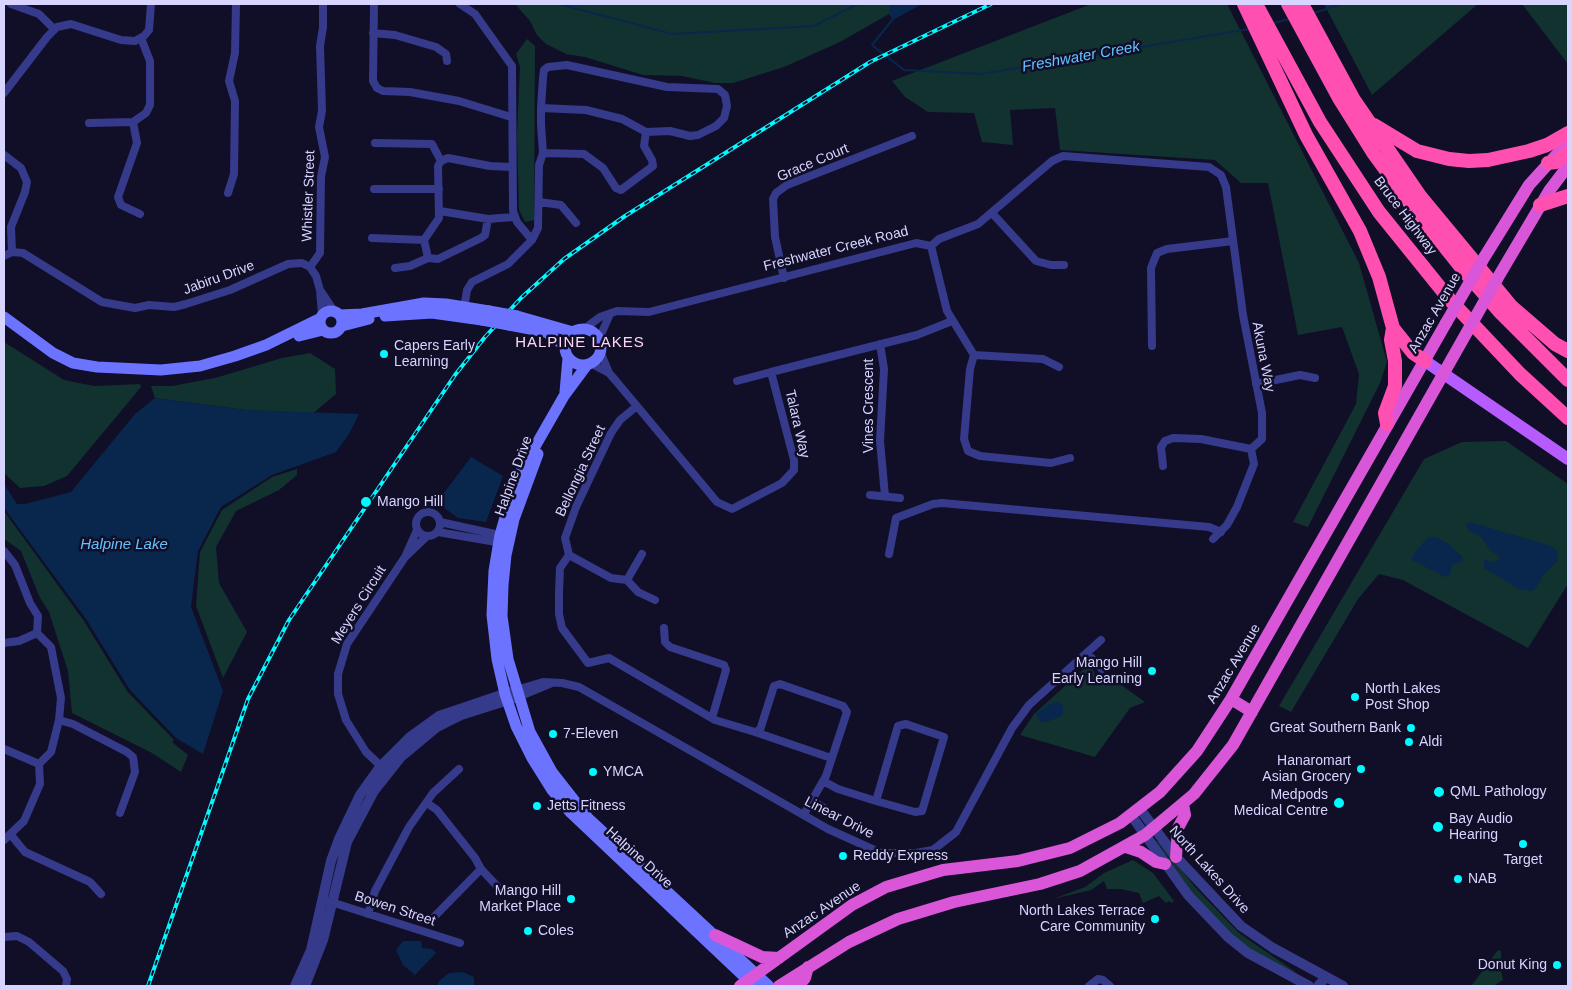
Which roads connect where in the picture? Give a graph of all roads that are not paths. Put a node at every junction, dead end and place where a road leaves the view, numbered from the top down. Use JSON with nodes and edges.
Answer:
{"nodes":[{"id":1,"x":11,"y":4,"type":"edge"},
{"id":2,"x":151,"y":4,"type":"edge"},
{"id":3,"x":236,"y":4,"type":"edge"},
{"id":4,"x":323,"y":4,"type":"edge"},
{"id":5,"x":374,"y":4,"type":"edge"},
{"id":6,"x":460,"y":4,"type":"edge"},
{"id":7,"x":1244,"y":4,"type":"edge"},
{"id":8,"x":1256,"y":4,"type":"edge"},
{"id":9,"x":1288,"y":4,"type":"edge"},
{"id":10,"x":1302,"y":4,"type":"edge"},
{"id":11,"x":54,"y":30,"type":"junction"},
{"id":12,"x":1309,"y":32,"type":"junction"},
{"id":13,"x":374,"y":33,"type":"junction"},
{"id":14,"x":141,"y":38,"type":"junction"},
{"id":15,"x":1269,"y":43,"type":"junction"},
{"id":16,"x":447,"y":62,"type":"dead end"},
{"id":17,"x":4,"y":93,"type":"edge"},
{"id":18,"x":541,"y":108,"type":"junction"},
{"id":19,"x":511,"y":118,"type":"junction"},
{"id":20,"x":133,"y":122,"type":"junction"},
{"id":21,"x":1369,"y":122,"type":"junction"},
{"id":22,"x":89,"y":123,"type":"dead end"},
{"id":23,"x":646,"y":132,"type":"junction"},
{"id":24,"x":1568,"y":133,"type":"edge"},
{"id":25,"x":912,"y":136,"type":"dead end"},
{"id":26,"x":1568,"y":142,"type":"edge"},
{"id":27,"x":375,"y":143,"type":"dead end"},
{"id":28,"x":1568,"y":152,"type":"edge"},
{"id":29,"x":543,"y":153,"type":"junction"},
{"id":30,"x":4,"y":155,"type":"edge"},
{"id":31,"x":440,"y":161,"type":"junction"},
{"id":32,"x":1548,"y":163,"type":"junction"},
{"id":33,"x":1568,"y":166,"type":"edge"},
{"id":34,"x":511,"y":167,"type":"junction"},
{"id":35,"x":374,"y":189,"type":"dead end"},
{"id":36,"x":439,"y":190,"type":"junction"},
{"id":37,"x":228,"y":193,"type":"dead end"},
{"id":38,"x":1568,"y":196,"type":"edge"},
{"id":39,"x":539,"y":202,"type":"junction"},
{"id":40,"x":1540,"y":205,"type":"junction"},
{"id":41,"x":440,"y":211,"type":"junction"},
{"id":42,"x":992,"y":212,"type":"junction"},
{"id":43,"x":140,"y":214,"type":"dead end"},
{"id":44,"x":514,"y":217,"type":"junction"},
{"id":45,"x":488,"y":219,"type":"junction"},
{"id":46,"x":576,"y":223,"type":"dead end"},
{"id":47,"x":372,"y":238,"type":"dead end"},
{"id":48,"x":424,"y":240,"type":"junction"},
{"id":49,"x":532,"y":240,"type":"junction"},
{"id":50,"x":1233,"y":240,"type":"junction"},
{"id":51,"x":931,"y":246,"type":"junction"},
{"id":52,"x":12,"y":252,"type":"junction"},
{"id":53,"x":4,"y":256,"type":"edge"},
{"id":54,"x":428,"y":258,"type":"junction"},
{"id":55,"x":1064,"y":265,"type":"dead end"},
{"id":56,"x":310,"y":267,"type":"junction"},
{"id":57,"x":395,"y":268,"type":"dead end"},
{"id":58,"x":784,"y":278,"type":"junction"},
{"id":59,"x":320,"y":290,"type":"junction"},
{"id":60,"x":463,"y":312,"type":"junction"},
{"id":61,"x":610,"y":314,"type":"junction"},
{"id":62,"x":322,"y":316,"type":"junction"},
{"id":63,"x":4,"y":317,"type":"edge"},
{"id":64,"x":339,"y":317,"type":"junction"},
{"id":65,"x":513,"y":320,"type":"junction"},
{"id":66,"x":952,"y":321,"type":"junction"},
{"id":67,"x":4,"y":325,"type":"edge"},
{"id":68,"x":1393,"y":328,"type":"junction"},
{"id":69,"x":324,"y":330,"type":"junction"},
{"id":70,"x":579,"y":331,"type":"junction"},
{"id":71,"x":599,"y":339,"type":"junction"},
{"id":72,"x":880,"y":344,"type":"junction"},
{"id":73,"x":1152,"y":346,"type":"dead end"},
{"id":74,"x":600,"y":351,"type":"junction"},
{"id":75,"x":1568,"y":351,"type":"edge"},
{"id":76,"x":566,"y":352,"type":"junction"},
{"id":77,"x":974,"y":355,"type":"junction"},
{"id":78,"x":1425,"y":361,"type":"junction"},
{"id":79,"x":588,"y":364,"type":"junction"},
{"id":80,"x":1059,"y":367,"type":"dead end"},
{"id":81,"x":771,"y":372,"type":"junction"},
{"id":82,"x":609,"y":373,"type":"junction"},
{"id":83,"x":1443,"y":373,"type":"junction"},
{"id":84,"x":1315,"y":378,"type":"dead end"},
{"id":85,"x":1568,"y":380,"type":"edge"},
{"id":86,"x":737,"y":381,"type":"dead end"},
{"id":87,"x":1256,"y":384,"type":"junction"},
{"id":88,"x":564,"y":396,"type":"junction"},
{"id":89,"x":637,"y":406,"type":"junction"},
{"id":90,"x":1568,"y":418,"type":"edge"},
{"id":91,"x":1387,"y":424,"type":"junction"},
{"id":92,"x":1251,"y":449,"type":"junction"},
{"id":93,"x":1070,"y":458,"type":"dead end"},
{"id":94,"x":1568,"y":459,"type":"edge"},
{"id":95,"x":1163,"y":466,"type":"dead end"},
{"id":96,"x":870,"y":495,"type":"dead end"},
{"id":97,"x":885,"y":496,"type":"junction"},
{"id":98,"x":900,"y":498,"type":"dead end"},
{"id":99,"x":440,"y":522,"type":"junction"},
{"id":100,"x":417,"y":530,"type":"junction"},
{"id":101,"x":438,"y":532,"type":"junction"},
{"id":102,"x":1221,"y":532,"type":"junction"},
{"id":103,"x":426,"y":537,"type":"junction"},
{"id":104,"x":1213,"y":539,"type":"dead end"},
{"id":105,"x":504,"y":540,"type":"junction"},
{"id":106,"x":4,"y":551,"type":"edge"},
{"id":107,"x":569,"y":554,"type":"junction"},
{"id":108,"x":642,"y":554,"type":"dead end"},
{"id":109,"x":889,"y":554,"type":"dead end"},
{"id":110,"x":405,"y":557,"type":"junction"},
{"id":111,"x":627,"y":580,"type":"junction"},
{"id":112,"x":655,"y":600,"type":"dead end"},
{"id":113,"x":664,"y":628,"type":"dead end"},
{"id":114,"x":37,"y":633,"type":"junction"},
{"id":115,"x":1101,"y":640,"type":"dead end"},
{"id":116,"x":4,"y":643,"type":"edge"},
{"id":117,"x":1087,"y":653,"type":"junction"},
{"id":118,"x":1102,"y":668,"type":"dead end"},
{"id":119,"x":511,"y":696,"type":"junction"},
{"id":120,"x":1231,"y":699,"type":"junction"},
{"id":121,"x":1252,"y":712,"type":"junction"},
{"id":122,"x":712,"y":718,"type":"junction"},
{"id":123,"x":59,"y":720,"type":"junction"},
{"id":124,"x":755,"y":732,"type":"junction"},
{"id":125,"x":4,"y":749,"type":"edge"},
{"id":126,"x":831,"y":758,"type":"junction"},
{"id":127,"x":39,"y":764,"type":"junction"},
{"id":128,"x":459,"y":768,"type":"dead end"},
{"id":129,"x":384,"y":770,"type":"junction"},
{"id":130,"x":823,"y":781,"type":"junction"},
{"id":131,"x":811,"y":800,"type":"junction"},
{"id":132,"x":876,"y":801,"type":"junction"},
{"id":133,"x":427,"y":803,"type":"junction"},
{"id":134,"x":1183,"y":804,"type":"junction"},
{"id":135,"x":824,"y":808,"type":"dead end"},
{"id":136,"x":1136,"y":812,"type":"junction"},
{"id":137,"x":120,"y":813,"type":"dead end"},
{"id":138,"x":804,"y":814,"type":"junction"},
{"id":139,"x":1149,"y":832,"type":"junction"},
{"id":140,"x":11,"y":835,"type":"junction"},
{"id":141,"x":4,"y":840,"type":"edge"},
{"id":142,"x":1126,"y":847,"type":"junction"},
{"id":143,"x":1176,"y":857,"type":"junction"},
{"id":144,"x":1164,"y":864,"type":"junction"},
{"id":145,"x":481,"y":869,"type":"junction"},
{"id":146,"x":497,"y":886,"type":"dead end"},
{"id":147,"x":101,"y":894,"type":"dead end"},
{"id":148,"x":327,"y":901,"type":"junction"},
{"id":149,"x":368,"y":914,"type":"junction"},
{"id":150,"x":434,"y":917,"type":"dead end"},
{"id":151,"x":715,"y":935,"type":"junction"},
{"id":152,"x":4,"y":937,"type":"edge"},
{"id":153,"x":460,"y":943,"type":"dead end"},
{"id":154,"x":780,"y":958,"type":"junction"},
{"id":155,"x":808,"y":967,"type":"junction"},
{"id":156,"x":1314,"y":970,"type":"junction"},
{"id":157,"x":1285,"y":975,"type":"junction"},
{"id":158,"x":1326,"y":977,"type":"junction"},
{"id":159,"x":750,"y":982,"type":"edge"},
{"id":160,"x":1304,"y":985,"type":"edge"},
{"id":161,"x":66,"y":986,"type":"edge"},
{"id":162,"x":295,"y":986,"type":"edge"},
{"id":163,"x":306,"y":986,"type":"edge"},
{"id":164,"x":768,"y":986,"type":"edge"},
{"id":165,"x":779,"y":986,"type":"edge"},
{"id":166,"x":798,"y":986,"type":"edge"},
{"id":167,"x":1089,"y":986,"type":"edge"},
{"id":168,"x":1110,"y":986,"type":"edge"},
{"id":169,"x":1285,"y":986,"type":"edge"},
{"id":170,"x":1318,"y":986,"type":"edge"},
{"id":171,"x":1343,"y":986,"type":"edge"}],
"edges":[{"from":1,"to":11,"type":"street"},
{"from":2,"to":14,"type":"street"},
{"from":3,"to":37,"type":"street"},
{"from":4,"to":56,"type":"street","name":"Whistler Street"},
{"from":5,"to":13,"type":"street"},
{"from":6,"to":19,"type":"street"},
{"from":7,"to":15,"type":"highway"},
{"from":8,"to":15,"type":"highway","name":"Bruce Highway"},
{"from":9,"to":12,"type":"highway","name":"Bruce Highway"},
{"from":10,"to":12,"type":"highway"},
{"from":11,"to":14,"type":"street"},
{"from":11,"to":17,"type":"street"},
{"from":12,"to":21,"type":"highway"},
{"from":12,"to":85,"type":"highway","name":"Bruce Highway"},
{"from":13,"to":16,"type":"street"},
{"from":13,"to":19,"type":"street"},
{"from":14,"to":20,"type":"street"},
{"from":15,"to":68,"type":"highway"},
{"from":15,"to":90,"type":"highway","name":"Bruce Highway"},
{"from":18,"to":23,"type":"street"},
{"from":18,"to":23,"type":"street"},
{"from":18,"to":29,"type":"street"},
{"from":19,"to":34,"type":"street"},
{"from":20,"to":22,"type":"street"},
{"from":20,"to":43,"type":"street"},
{"from":21,"to":24,"type":"highway"},
{"from":21,"to":75,"type":"highway"},
{"from":23,"to":29,"type":"street"},
{"from":25,"to":58,"type":"street","name":"Grace Court"},
{"from":26,"to":32,"type":"highway","name":"Anzac Avenue"},
{"from":27,"to":31,"type":"street"},
{"from":28,"to":32,"type":"highway"},
{"from":29,"to":39,"type":"street"},
{"from":30,"to":52,"type":"street"},
{"from":31,"to":34,"type":"street"},
{"from":31,"to":36,"type":"street"},
{"from":32,"to":78,"type":"highway","name":"Anzac Avenue","bridge":true},
{"from":33,"to":40,"type":"highway"},
{"from":34,"to":44,"type":"street"},
{"from":35,"to":36,"type":"street"},
{"from":36,"to":41,"type":"street"},
{"from":38,"to":40,"type":"highway"},
{"from":39,"to":46,"type":"street"},
{"from":39,"to":49,"type":"street"},
{"from":40,"to":83,"type":"highway","bridge":true},
{"from":41,"to":45,"type":"street"},
{"from":41,"to":48,"type":"street"},
{"from":42,"to":50,"type":"street","name":"Akuna Way"},
{"from":42,"to":51,"type":"street"},
{"from":42,"to":55,"type":"street"},
{"from":44,"to":45,"type":"street"},
{"from":44,"to":49,"type":"street"},
{"from":45,"to":54,"type":"street"},
{"from":47,"to":48,"type":"street"},
{"from":48,"to":54,"type":"street"},
{"from":49,"to":60,"type":"street"},
{"from":50,"to":73,"type":"street"},
{"from":50,"to":87,"type":"street","name":"Akuna Way"},
{"from":51,"to":58,"type":"street","name":"Freshwater Creek Road"},
{"from":51,"to":66,"type":"street"},
{"from":52,"to":53,"type":"street"},
{"from":52,"to":56,"type":"street","name":"Jabiru Drive"},
{"from":54,"to":57,"type":"street"},
{"from":56,"to":59,"type":"street"},
{"from":58,"to":61,"type":"street","name":"Freshwater Creek Road"},
{"from":59,"to":62,"type":"street"},
{"from":59,"to":64,"type":"street"},
{"from":60,"to":64,"type":"main road"},
{"from":60,"to":65,"type":"main road","bridge":true},
{"from":61,"to":70,"type":"street","name":"Freshwater Creek Road"},
{"from":61,"to":71,"type":"street"},
{"from":62,"to":63,"type":"main road"},
{"from":62,"to":64,"type":"main road"},
{"from":62,"to":69,"type":"main road"},
{"from":64,"to":69,"type":"main road"},
{"from":65,"to":70,"type":"main road"},
{"from":65,"to":76,"type":"main road"},
{"from":66,"to":72,"type":"street"},
{"from":66,"to":77,"type":"street"},
{"from":67,"to":69,"type":"main road"},
{"from":68,"to":78,"type":"highway"},
{"from":68,"to":91,"type":"highway"},
{"from":70,"to":71,"type":"main road"},
{"from":70,"to":76,"type":"main road"},
{"from":71,"to":74,"type":"main road"},
{"from":72,"to":81,"type":"street"},
{"from":72,"to":97,"type":"street","name":"Vines Crescent"},
{"from":74,"to":79,"type":"main road"},
{"from":74,"to":82,"type":"street","name":"Talara Way"},
{"from":76,"to":79,"type":"main road"},
{"from":76,"to":88,"type":"main road","name":"Halpine Drive"},
{"from":77,"to":80,"type":"street"},
{"from":77,"to":93,"type":"street"},
{"from":78,"to":83,"type":"main road"},
{"from":78,"to":91,"type":"highway","name":"Anzac Avenue"},
{"from":79,"to":82,"type":"street","name":"Talara Way"},
{"from":79,"to":88,"type":"main road","name":"Halpine Drive"},
{"from":81,"to":86,"type":"street"},
{"from":81,"to":89,"type":"street","name":"Talara Way"},
{"from":82,"to":89,"type":"street","name":"Talara Way"},
{"from":83,"to":94,"type":"main road"},
{"from":83,"to":121,"type":"highway"},
{"from":84,"to":87,"type":"street"},
{"from":87,"to":92,"type":"street","name":"Akuna Way"},
{"from":88,"to":105,"type":"main road","name":"Halpine Drive"},
{"from":89,"to":107,"type":"street","name":"Bellongia Street"},
{"from":91,"to":120,"type":"highway","name":"Anzac Avenue"},
{"from":92,"to":95,"type":"street"},
{"from":92,"to":102,"type":"street","name":"Akuna Way"},
{"from":96,"to":97,"type":"street"},
{"from":97,"to":98,"type":"street"},
{"from":99,"to":100,"type":"street"},
{"from":99,"to":101,"type":"street"},
{"from":99,"to":105,"type":"street"},
{"from":100,"to":103,"type":"street"},
{"from":100,"to":110,"type":"street","name":"Meyers Circuit"},
{"from":101,"to":103,"type":"street"},
{"from":101,"to":105,"type":"street"},
{"from":102,"to":104,"type":"street","name":"Akuna Way"},
{"from":102,"to":109,"type":"street"},
{"from":103,"to":110,"type":"street","name":"Meyers Circuit"},
{"from":105,"to":119,"type":"main road","name":"Halpine Drive"},
{"from":106,"to":114,"type":"street"},
{"from":107,"to":111,"type":"street"},
{"from":107,"to":122,"type":"street","name":"Bellongia Street"},
{"from":108,"to":111,"type":"street"},
{"from":110,"to":129,"type":"street","name":"Meyers Circuit"},
{"from":111,"to":112,"type":"street"},
{"from":113,"to":122,"type":"street"},
{"from":114,"to":116,"type":"street"},
{"from":114,"to":123,"type":"street"},
{"from":115,"to":117,"type":"street","name":"Linear Drive"},
{"from":117,"to":118,"type":"street"},
{"from":117,"to":138,"type":"street","name":"Linear Drive"},
{"from":119,"to":129,"type":"street"},
{"from":119,"to":138,"type":"street","name":"Linear Drive"},
{"from":119,"to":151,"type":"main road","name":"Halpine Drive"},
{"from":119,"to":159,"type":"main road","name":"Halpine Drive"},
{"from":120,"to":121,"type":"highway"},
{"from":120,"to":136,"type":"highway","name":"Anzac Avenue"},
{"from":121,"to":134,"type":"highway"},
{"from":122,"to":124,"type":"street"},
{"from":123,"to":127,"type":"street"},
{"from":123,"to":137,"type":"street"},
{"from":124,"to":126,"type":"street"},
{"from":124,"to":126,"type":"street"},
{"from":125,"to":127,"type":"street"},
{"from":126,"to":130,"type":"street"},
{"from":127,"to":140,"type":"street"},
{"from":128,"to":133,"type":"street"},
{"from":129,"to":148,"type":"street"},
{"from":130,"to":131,"type":"street"},
{"from":130,"to":132,"type":"street"},
{"from":131,"to":135,"type":"street"},
{"from":131,"to":138,"type":"street"},
{"from":132,"to":132,"type":"street"},
{"from":133,"to":145,"type":"street"},
{"from":133,"to":149,"type":"street"},
{"from":134,"to":139,"type":"highway"},
{"from":134,"to":143,"type":"highway"},
{"from":136,"to":139,"type":"street","name":"North Lakes Drive"},
{"from":136,"to":154,"type":"highway","name":"Anzac Avenue"},
{"from":139,"to":142,"type":"highway"},
{"from":139,"to":143,"type":"street","name":"North Lakes Drive"},
{"from":139,"to":144,"type":"street","name":"North Lakes Drive"},
{"from":140,"to":141,"type":"street"},
{"from":140,"to":147,"type":"street"},
{"from":142,"to":144,"type":"highway"},
{"from":142,"to":155,"type":"highway"},
{"from":143,"to":156,"type":"street","name":"North Lakes Drive"},
{"from":144,"to":157,"type":"street","name":"North Lakes Drive"},
{"from":145,"to":146,"type":"street"},
{"from":145,"to":150,"type":"street"},
{"from":148,"to":149,"type":"street","name":"Bowen Street"},
{"from":148,"to":162,"type":"street"},
{"from":148,"to":163,"type":"street"},
{"from":149,"to":153,"type":"street","name":"Bowen Street"},
{"from":151,"to":154,"type":"highway"},
{"from":151,"to":159,"type":"main road","name":"Halpine Drive"},
{"from":152,"to":161,"type":"street"},
{"from":154,"to":159,"type":"highway","name":"Anzac Avenue"},
{"from":155,"to":165,"type":"highway"},
{"from":155,"to":166,"type":"highway"},
{"from":156,"to":158,"type":"street","name":"North Lakes Drive"},
{"from":156,"to":160,"type":"street"},
{"from":157,"to":160,"type":"street","name":"North Lakes Drive"},
{"from":157,"to":169,"type":"street"},
{"from":158,"to":170,"type":"street"},
{"from":158,"to":171,"type":"street","name":"North Lakes Drive"},
{"from":159,"to":164,"type":"main road"},
{"from":167,"to":168,"type":"street"}]}
